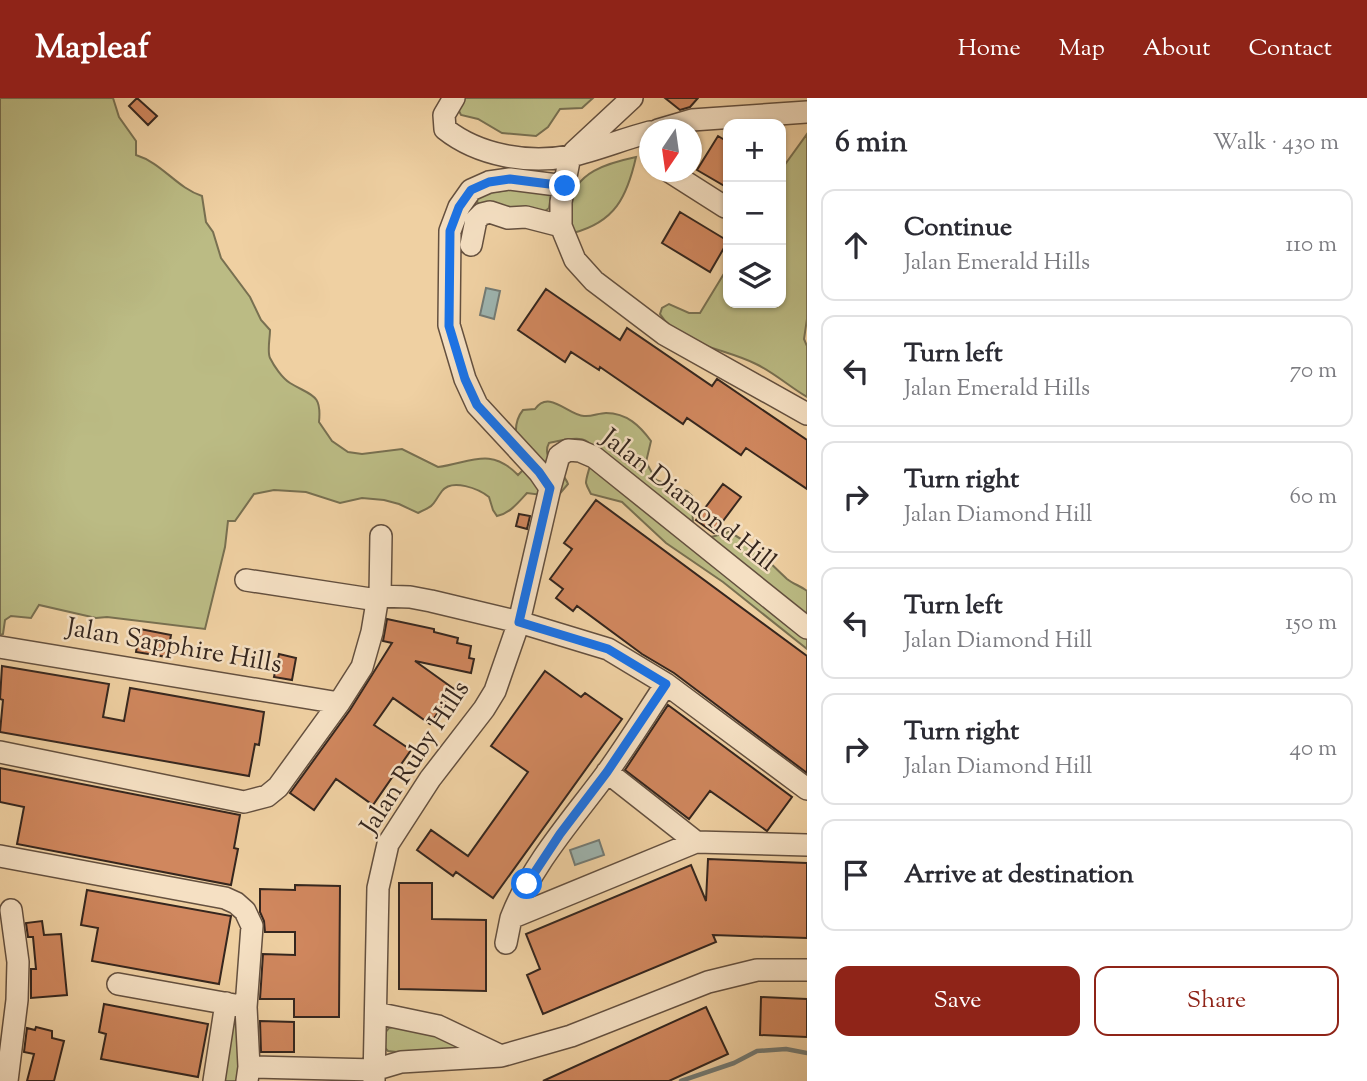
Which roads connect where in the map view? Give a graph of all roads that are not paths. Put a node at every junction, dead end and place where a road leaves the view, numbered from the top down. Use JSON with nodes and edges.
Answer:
{"nodes":[{"id":1,"x":454,"y":98,"type":"edge"},
{"id":2,"x":632,"y":98,"type":"edge"},
{"id":3,"x":807,"y":112,"type":"edge"},
{"id":4,"x":702,"y":126,"type":"edge"},
{"id":5,"x":639,"y":135,"type":"edge"},
{"id":6,"x":570,"y":156,"type":"junction"},
{"id":7,"x":686,"y":182,"type":"edge"},
{"id":8,"x":565,"y":186,"type":"junction"},
{"id":9,"x":723,"y":206,"type":"edge"},
{"id":10,"x":561,"y":226,"type":"junction"},
{"id":11,"x":471,"y":245,"type":"dead end"},
{"id":12,"x":807,"y":414,"type":"edge"},
{"id":13,"x":550,"y":488,"type":"junction"},
{"id":14,"x":381,"y":536,"type":"dead end"},
{"id":15,"x":246,"y":580,"type":"dead end"},
{"id":16,"x":378,"y":598,"type":"junction"},
{"id":17,"x":519,"y":622,"type":"junction"},
{"id":18,"x":807,"y":628,"type":"edge"},
{"id":19,"x":0,"y":647,"type":"edge"},
{"id":20,"x":666,"y":684,"type":"junction"},
{"id":21,"x":339,"y":703,"type":"junction"},
{"id":22,"x":0,"y":752,"type":"edge"},
{"id":23,"x":607,"y":772,"type":"junction"},
{"id":24,"x":807,"y":789,"type":"edge"},
{"id":25,"x":696,"y":842,"type":"junction"},
{"id":26,"x":807,"y":845,"type":"edge"},
{"id":27,"x":0,"y":856,"type":"edge"},
{"id":28,"x":12,"y":910,"type":"dead end"},
{"id":29,"x":510,"y":918,"type":"junction"},
{"id":30,"x":506,"y":943,"type":"dead end"},
{"id":31,"x":807,"y":970,"type":"edge"},
{"id":32,"x":118,"y":984,"type":"dead end"},
{"id":33,"x":236,"y":1005,"type":"junction"},
{"id":34,"x":376,"y":1013,"type":"junction"},
{"id":35,"x":501,"y":1056,"type":"junction"},
{"id":36,"x":248,"y":1074,"type":"edge"},
{"id":37,"x":374,"y":1075,"type":"edge"},
{"id":38,"x":7,"y":1081,"type":"edge"},
{"id":39,"x":214,"y":1081,"type":"edge"}],
"edges":[{"from":1,"to":6,"type":"street"},
{"from":2,"to":6,"type":"street"},
{"from":3,"to":4,"type":"street"},
{"from":5,"to":6,"type":"street"},
{"from":6,"to":8,"type":"street"},
{"from":7,"to":9,"type":"street"},
{"from":8,"to":10,"type":"street"},
{"from":8,"to":13,"type":"street"},
{"from":10,"to":11,"type":"street"},
{"from":10,"to":12,"type":"street"},
{"from":13,"to":17,"type":"street","name":"Jalan Diamond Hill"},
{"from":13,"to":18,"type":"street","name":"Jalan Diamond Hill"},
{"from":14,"to":16,"type":"street"},
{"from":15,"to":16,"type":"street"},
{"from":16,"to":17,"type":"street"},
{"from":16,"to":21,"type":"street"},
{"from":17,"to":20,"type":"street"},
{"from":17,"to":34,"type":"street","name":"Jalan Ruby Hills"},
{"from":19,"to":21,"type":"street","name":"Jalan Sapphire Hills"},
{"from":20,"to":23,"type":"street"},
{"from":20,"to":24,"type":"street"},
{"from":21,"to":22,"type":"street"},
{"from":23,"to":25,"type":"street"},
{"from":23,"to":29,"type":"street"},
{"from":25,"to":26,"type":"street"},
{"from":25,"to":29,"type":"street"},
{"from":27,"to":33,"type":"street"},
{"from":28,"to":38,"type":"street"},
{"from":29,"to":30,"type":"street"},
{"from":31,"to":35,"type":"street"},
{"from":32,"to":33,"type":"street"},
{"from":33,"to":36,"type":"street"},
{"from":33,"to":39,"type":"street"},
{"from":34,"to":35,"type":"street"},
{"from":34,"to":37,"type":"street","name":"Jalan Ruby Hills"},
{"from":35,"to":37,"type":"street"},
{"from":36,"to":37,"type":"street"}]}
